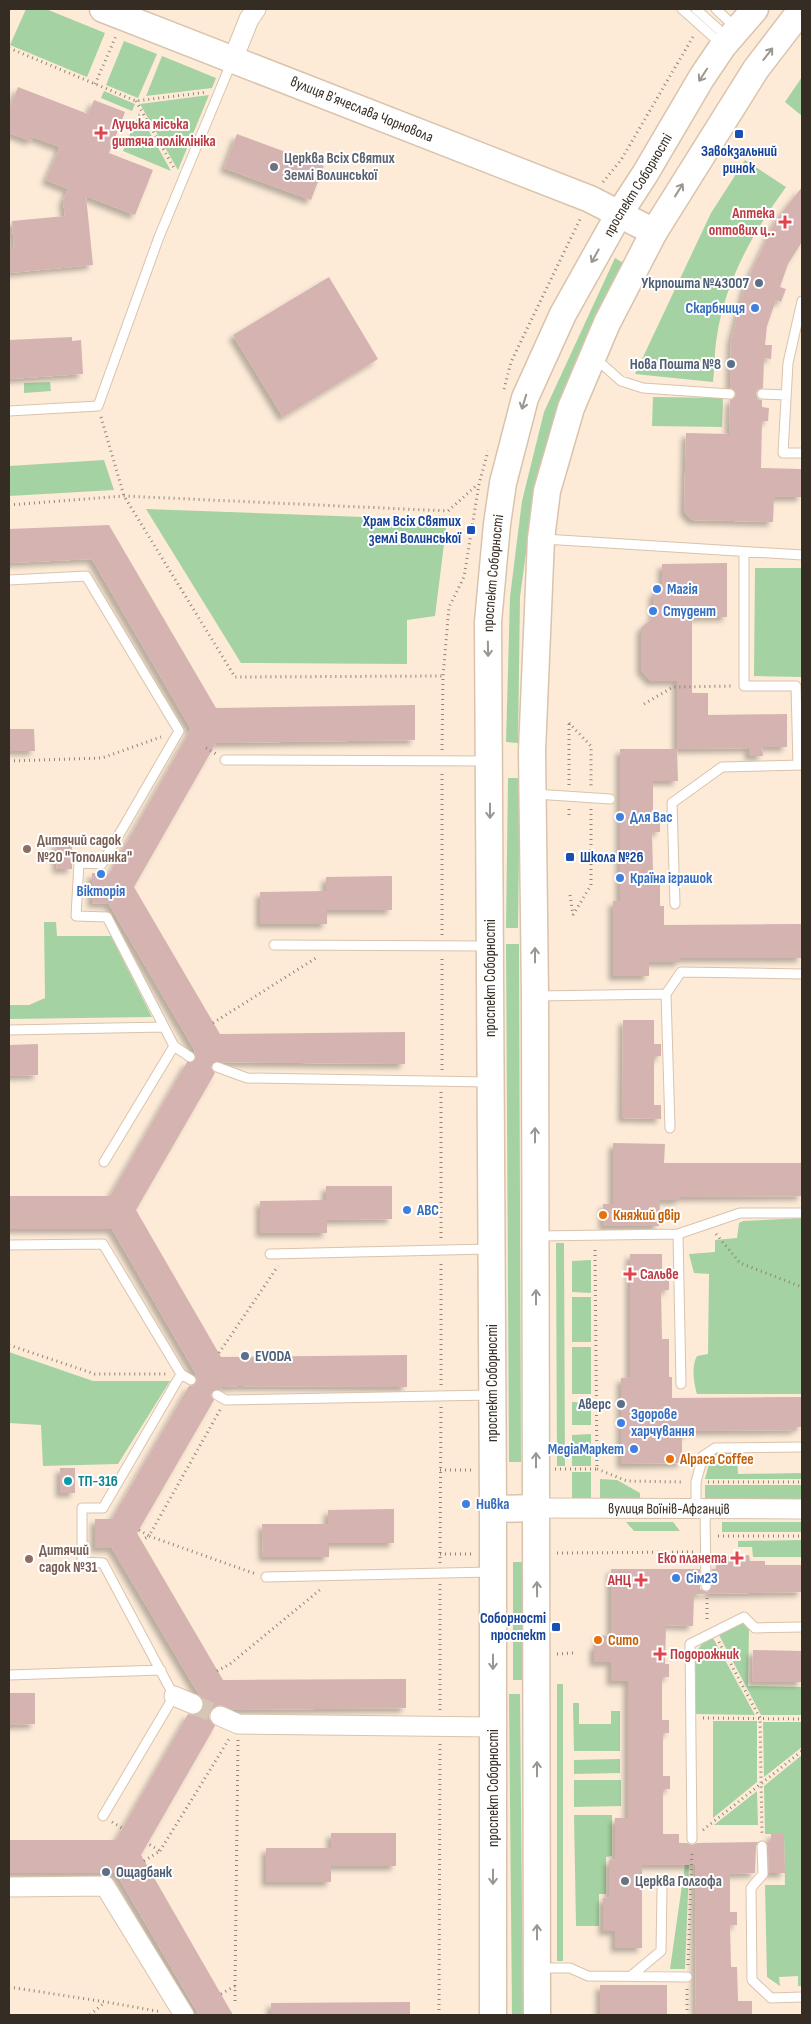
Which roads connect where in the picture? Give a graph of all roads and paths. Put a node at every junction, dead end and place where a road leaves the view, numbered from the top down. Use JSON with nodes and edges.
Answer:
{"nodes":[{"id":1,"x":256,"y":9,"type":"edge"},
{"id":2,"x":682,"y":9,"type":"edge"},
{"id":3,"x":696,"y":9,"type":"edge"},
{"id":4,"x":716,"y":9,"type":"edge"},
{"id":5,"x":755,"y":9,"type":"edge"},
{"id":6,"x":802,"y":9,"type":"edge"},
{"id":7,"x":113,"y":13,"type":"edge"},
{"id":8,"x":696,"y":32,"type":"dead end"},
{"id":9,"x":730,"y":38,"type":"junction"},
{"id":10,"x":9,"y":48,"type":"edge"},
{"id":11,"x":233,"y":59,"type":"junction"},
{"id":12,"x":95,"y":84,"type":"junction"},
{"id":13,"x":220,"y":90,"type":"junction"},
{"id":14,"x":136,"y":101,"type":"junction"},
{"id":15,"x":182,"y":183,"type":"junction"},
{"id":16,"x":590,"y":199,"type":"junction"},
{"id":17,"x":619,"y":214,"type":"junction"},
{"id":18,"x":654,"y":232,"type":"junction"},
{"id":19,"x":802,"y":301,"type":"edge"},
{"id":20,"x":593,"y":356,"type":"junction"},
{"id":21,"x":730,"y":394,"type":"dead end"},
{"id":22,"x":762,"y":394,"type":"dead end"},
{"id":23,"x":786,"y":395,"type":"junction"},
{"id":24,"x":98,"y":406,"type":"junction"},
{"id":25,"x":9,"y":411,"type":"edge"},
{"id":26,"x":802,"y":453,"type":"edge"},
{"id":27,"x":479,"y":484,"type":"dead end"},
{"id":28,"x":124,"y":496,"type":"junction"},
{"id":29,"x":9,"y":505,"type":"edge"},
{"id":30,"x":541,"y":539,"type":"junction"},
{"id":31,"x":744,"y":553,"type":"junction"},
{"id":32,"x":802,"y":555,"type":"edge"},
{"id":33,"x":9,"y":580,"type":"edge"},
{"id":34,"x":744,"y":686,"type":"junction"},
{"id":35,"x":644,"y":704,"type":"dead end"},
{"id":36,"x":179,"y":731,"type":"junction"},
{"id":37,"x":532,"y":751,"type":"junction"},
{"id":38,"x":490,"y":755,"type":"junction"},
{"id":39,"x":226,"y":760,"type":"dead end"},
{"id":40,"x":9,"y":761,"type":"edge"},
{"id":41,"x":442,"y":761,"type":"junction"},
{"id":42,"x":800,"y":765,"type":"edge"},
{"id":43,"x":532,"y":794,"type":"junction"},
{"id":44,"x":569,"y":796,"type":"junction"},
{"id":45,"x":591,"y":798,"type":"junction"},
{"id":46,"x":610,"y":799,"type":"dead end"},
{"id":47,"x":569,"y":819,"type":"dead end"},
{"id":48,"x":570,"y":895,"type":"dead end"},
{"id":49,"x":675,"y":904,"type":"dead end"},
{"id":50,"x":274,"y":945,"type":"dead end"},
{"id":51,"x":336,"y":945,"type":"junction"},
{"id":52,"x":442,"y":946,"type":"junction"},
{"id":53,"x":490,"y":946,"type":"junction"},
{"id":54,"x":802,"y":974,"type":"edge"},
{"id":55,"x":666,"y":994,"type":"junction"},
{"id":56,"x":535,"y":996,"type":"junction"},
{"id":57,"x":213,"y":1023,"type":"dead end"},
{"id":58,"x":164,"y":1027,"type":"junction"},
{"id":59,"x":9,"y":1030,"type":"edge"},
{"id":60,"x":174,"y":1046,"type":"junction"},
{"id":61,"x":190,"y":1057,"type":"dead end"},
{"id":62,"x":217,"y":1068,"type":"dead end"},
{"id":63,"x":442,"y":1081,"type":"junction"},
{"id":64,"x":491,"y":1082,"type":"junction"},
{"id":65,"x":670,"y":1128,"type":"dead end"},
{"id":66,"x":104,"y":1162,"type":"dead end"},
{"id":67,"x":802,"y":1213,"type":"edge"},
{"id":68,"x":708,"y":1224,"type":"junction"},
{"id":69,"x":678,"y":1234,"type":"junction"},
{"id":70,"x":536,"y":1236,"type":"junction"},
{"id":71,"x":595,"y":1236,"type":"junction"},
{"id":72,"x":9,"y":1245,"type":"edge"},
{"id":73,"x":491,"y":1249,"type":"junction"},
{"id":74,"x":441,"y":1250,"type":"junction"},
{"id":75,"x":270,"y":1254,"type":"dead end"},
{"id":76,"x":287,"y":1254,"type":"junction"},
{"id":77,"x":802,"y":1287,"type":"edge"},
{"id":78,"x":9,"y":1345,"type":"edge"},
{"id":79,"x":219,"y":1353,"type":"dead end"},
{"id":80,"x":181,"y":1374,"type":"junction"},
{"id":81,"x":191,"y":1380,"type":"dead end"},
{"id":82,"x":681,"y":1384,"type":"dead end"},
{"id":83,"x":217,"y":1395,"type":"dead end"},
{"id":84,"x":492,"y":1395,"type":"junction"},
{"id":85,"x":441,"y":1396,"type":"junction"},
{"id":86,"x":226,"y":1400,"type":"junction"},
{"id":87,"x":802,"y":1447,"type":"edge"},
{"id":88,"x":569,"y":1469,"type":"dead end"},
{"id":89,"x":537,"y":1508,"type":"junction"},
{"id":90,"x":493,"y":1509,"type":"junction"},
{"id":91,"x":700,"y":1509,"type":"junction"},
{"id":92,"x":802,"y":1509,"type":"edge"},
{"id":93,"x":139,"y":1530,"type":"dead end"},
{"id":94,"x":149,"y":1536,"type":"junction"},
{"id":95,"x":705,"y":1536,"type":"junction"},
{"id":96,"x":802,"y":1536,"type":"edge"},
{"id":97,"x":142,"y":1540,"type":"dead end"},
{"id":98,"x":706,"y":1551,"type":"junction"},
{"id":99,"x":572,"y":1553,"type":"dead end"},
{"id":100,"x":440,"y":1554,"type":"junction"},
{"id":101,"x":493,"y":1563,"type":"junction"},
{"id":102,"x":440,"y":1573,"type":"junction"},
{"id":103,"x":337,"y":1576,"type":"junction"},
{"id":104,"x":266,"y":1577,"type":"joint"},
{"id":105,"x":706,"y":1586,"type":"joint"},
{"id":106,"x":802,"y":1627,"type":"edge"},
{"id":107,"x":711,"y":1634,"type":"junction"},
{"id":108,"x":574,"y":1653,"type":"dead end"},
{"id":109,"x":557,"y":1654,"type":"dead end"},
{"id":110,"x":161,"y":1670,"type":"junction"},
{"id":111,"x":217,"y":1671,"type":"dead end"},
{"id":112,"x":9,"y":1675,"type":"edge"},
{"id":113,"x":174,"y":1696,"type":"junction"},
{"id":114,"x":193,"y":1704,"type":"tunnel mouth"},
{"id":115,"x":220,"y":1716,"type":"tunnel mouth"},
{"id":116,"x":691,"y":1718,"type":"junction"},
{"id":117,"x":760,"y":1718,"type":"junction"},
{"id":118,"x":802,"y":1718,"type":"edge"},
{"id":119,"x":238,"y":1724,"type":"junction"},
{"id":120,"x":440,"y":1726,"type":"junction"},
{"id":121,"x":492,"y":1727,"type":"junction"},
{"id":122,"x":802,"y":1751,"type":"edge"},
{"id":123,"x":761,"y":1784,"type":"junction"},
{"id":124,"x":103,"y":1816,"type":"dead end"},
{"id":125,"x":692,"y":1839,"type":"junction"},
{"id":126,"x":148,"y":1843,"type":"dead end"},
{"id":127,"x":762,"y":1846,"type":"joint"},
{"id":128,"x":160,"y":1851,"type":"junction"},
{"id":129,"x":144,"y":1861,"type":"dead end"},
{"id":130,"x":9,"y":1887,"type":"edge"},
{"id":131,"x":662,"y":1890,"type":"dead end"},
{"id":132,"x":538,"y":1968,"type":"junction"},
{"id":133,"x":631,"y":1976,"type":"junction"},
{"id":134,"x":687,"y":1976,"type":"junction"},
{"id":135,"x":235,"y":1986,"type":"junction"},
{"id":136,"x":9,"y":1987,"type":"edge"},
{"id":137,"x":221,"y":1994,"type":"dead end"},
{"id":138,"x":802,"y":1997,"type":"edge"},
{"id":139,"x":106,"y":2002,"type":"junction"},
{"id":140,"x":235,"y":2003,"type":"dead end"},
{"id":141,"x":176,"y":2014,"type":"edge"},
{"id":142,"x":90,"y":2015,"type":"edge"},
{"id":143,"x":439,"y":2015,"type":"edge"},
{"id":144,"x":493,"y":2015,"type":"edge"},
{"id":145,"x":538,"y":2015,"type":"edge"},
{"id":146,"x":687,"y":2015,"type":"edge"}],
"edges":[{"from":1,"to":11,"type":"street"},
{"from":2,"to":9,"type":"lane"},
{"from":3,"to":9,"type":"lane"},
{"from":4,"to":9,"type":"lane"},
{"from":5,"to":9,"type":"main road","name":"проспект Соборності"},
{"from":18,"to":6,"type":"main road","one_way":true},
{"from":7,"to":11,"type":"main road","name":"вулиця Вʼячеслава Чорновола"},
{"from":7,"to":12,"type":"path"},
{"from":8,"to":16,"type":"path"},
{"from":9,"to":17,"type":"main road","name":"проспект Соборності","one_way":true},
{"from":10,"to":12,"type":"path"},
{"from":11,"to":13,"type":"lane"},
{"from":11,"to":16,"type":"main road","name":"вулиця Вʼячеслава Чорновола"},
{"from":12,"to":14,"type":"path"},
{"from":13,"to":14,"type":"path"},
{"from":13,"to":15,"type":"lane"},
{"from":14,"to":15,"type":"path"},
{"from":15,"to":24,"type":"lane"},
{"from":16,"to":17,"type":"main road","name":"вулиця Вʼячеслава Чорновола"},
{"from":17,"to":18,"type":"main road","name":"вулиця Вʼячеслава Чорновола"},
{"from":17,"to":38,"type":"main road","name":"проспект Соборності","one_way":true},
{"from":18,"to":20,"type":"main road"},
{"from":19,"to":23,"type":"lane"},
{"from":20,"to":21,"type":"lane"},
{"from":20,"to":30,"type":"main road"},
{"from":22,"to":23,"type":"lane"},
{"from":23,"to":26,"type":"lane"},
{"from":24,"to":25,"type":"lane"},
{"from":24,"to":28,"type":"path"},
{"from":27,"to":28,"type":"path"},
{"from":28,"to":29,"type":"path"},
{"from":28,"to":41,"type":"path"},
{"from":30,"to":31,"type":"lane"},
{"from":30,"to":37,"type":"main road"},
{"from":31,"to":32,"type":"lane"},
{"from":31,"to":34,"type":"lane"},
{"from":33,"to":36,"type":"lane"},
{"from":34,"to":35,"type":"path"},
{"from":34,"to":42,"type":"lane"},
{"from":36,"to":40,"type":"path"},
{"from":36,"to":58,"type":"lane"},
{"from":37,"to":38,"type":"main road"},
{"from":37,"to":43,"type":"main road"},
{"from":38,"to":41,"type":"lane"},
{"from":38,"to":53,"type":"main road","name":"проспект Соборності","one_way":true},
{"from":39,"to":41,"type":"lane"},
{"from":41,"to":52,"type":"path"},
{"from":42,"to":49,"type":"lane"},
{"from":43,"to":44,"type":"lane"},
{"from":56,"to":43,"type":"main road","one_way":true},
{"from":44,"to":45,"type":"lane"},
{"from":44,"to":45,"type":"path"},
{"from":44,"to":47,"type":"path"},
{"from":45,"to":46,"type":"lane"},
{"from":45,"to":48,"type":"path"},
{"from":50,"to":51,"type":"lane"},
{"from":51,"to":52,"type":"lane"},
{"from":51,"to":57,"type":"path"},
{"from":52,"to":53,"type":"lane"},
{"from":52,"to":63,"type":"path"},
{"from":53,"to":64,"type":"main road","name":"проспект Соборності"},
{"from":54,"to":55,"type":"lane"},
{"from":55,"to":56,"type":"lane"},
{"from":55,"to":65,"type":"lane"},
{"from":70,"to":56,"type":"main road","one_way":true},
{"from":58,"to":59,"type":"lane"},
{"from":58,"to":60,"type":"lane"},
{"from":60,"to":61,"type":"lane"},
{"from":60,"to":66,"type":"lane"},
{"from":62,"to":63,"type":"lane"},
{"from":63,"to":64,"type":"lane"},
{"from":63,"to":74,"type":"path"},
{"from":64,"to":73,"type":"main road","name":"проспект Соборності"},
{"from":67,"to":68,"type":"lane"},
{"from":68,"to":69,"type":"lane"},
{"from":68,"to":77,"type":"path"},
{"from":69,"to":71,"type":"lane"},
{"from":69,"to":82,"type":"lane"},
{"from":70,"to":71,"type":"lane"},
{"from":89,"to":70,"type":"main road","one_way":true},
{"from":71,"to":88,"type":"path"},
{"from":72,"to":80,"type":"lane"},
{"from":73,"to":74,"type":"lane"},
{"from":73,"to":84,"type":"main road","name":"проспект Соборності"},
{"from":74,"to":76,"type":"lane"},
{"from":74,"to":85,"type":"path"},
{"from":75,"to":76,"type":"lane"},
{"from":76,"to":79,"type":"path"},
{"from":78,"to":80,"type":"path"},
{"from":80,"to":81,"type":"lane"},
{"from":80,"to":110,"type":"lane"},
{"from":83,"to":86,"type":"lane"},
{"from":84,"to":85,"type":"lane"},
{"from":84,"to":90,"type":"main road","name":"проспект Соборності"},
{"from":85,"to":86,"type":"lane"},
{"from":85,"to":100,"type":"path"},
{"from":86,"to":94,"type":"path"},
{"from":87,"to":91,"type":"lane"},
{"from":89,"to":90,"type":"main road"},
{"from":89,"to":91,"type":"street","name":"вулиця Воїнів-Афганців"},
{"from":132,"to":89,"type":"main road","one_way":true},
{"from":90,"to":101,"type":"main road","name":"проспект Соборності"},
{"from":91,"to":92,"type":"street","name":"вулиця Воїнів-Афганців"},
{"from":91,"to":95,"type":"lane"},
{"from":93,"to":94,"type":"path"},
{"from":94,"to":97,"type":"path"},
{"from":94,"to":104,"type":"path"},
{"from":95,"to":96,"type":"path"},
{"from":95,"to":98,"type":"lane"},
{"from":98,"to":99,"type":"path"},
{"from":98,"to":105,"type":"lane"},
{"from":100,"to":101,"type":"path"},
{"from":100,"to":102,"type":"path"},
{"from":101,"to":102,"type":"lane"},
{"from":101,"to":121,"type":"main road","name":"проспект Соборності","one_way":true},
{"from":102,"to":103,"type":"lane"},
{"from":102,"to":120,"type":"path"},
{"from":103,"to":104,"type":"lane"},
{"from":103,"to":111,"type":"path"},
{"from":105,"to":107,"type":"path"},
{"from":106,"to":107,"type":"lane"},
{"from":107,"to":116,"type":"lane"},
{"from":107,"to":117,"type":"path"},
{"from":108,"to":109,"type":"path"},
{"from":110,"to":112,"type":"lane"},
{"from":110,"to":113,"type":"lane"},
{"from":113,"to":114,"type":"street"},
{"from":113,"to":124,"type":"lane"},
{"from":115,"to":119,"type":"street"},
{"from":116,"to":117,"type":"path"},
{"from":116,"to":125,"type":"lane"},
{"from":117,"to":118,"type":"path"},
{"from":117,"to":123,"type":"path"},
{"from":119,"to":120,"type":"street"},
{"from":119,"to":128,"type":"path"},
{"from":119,"to":135,"type":"path"},
{"from":120,"to":121,"type":"street"},
{"from":120,"to":143,"type":"path"},
{"from":121,"to":144,"type":"main road","name":"проспект Соборності","one_way":true},
{"from":122,"to":123,"type":"path"},
{"from":123,"to":125,"type":"path"},
{"from":123,"to":127,"type":"path"},
{"from":125,"to":134,"type":"path"},
{"from":126,"to":128,"type":"path"},
{"from":127,"to":138,"type":"lane"},
{"from":128,"to":129,"type":"path"},
{"from":130,"to":141,"type":"street"},
{"from":131,"to":133,"type":"lane"},
{"from":132,"to":133,"type":"lane"},
{"from":132,"to":145,"type":"main road"},
{"from":133,"to":134,"type":"lane"},
{"from":134,"to":146,"type":"path"},
{"from":135,"to":137,"type":"path"},
{"from":135,"to":140,"type":"path"},
{"from":136,"to":139,"type":"path"},
{"from":139,"to":141,"type":"path"},
{"from":139,"to":142,"type":"path"}]}
